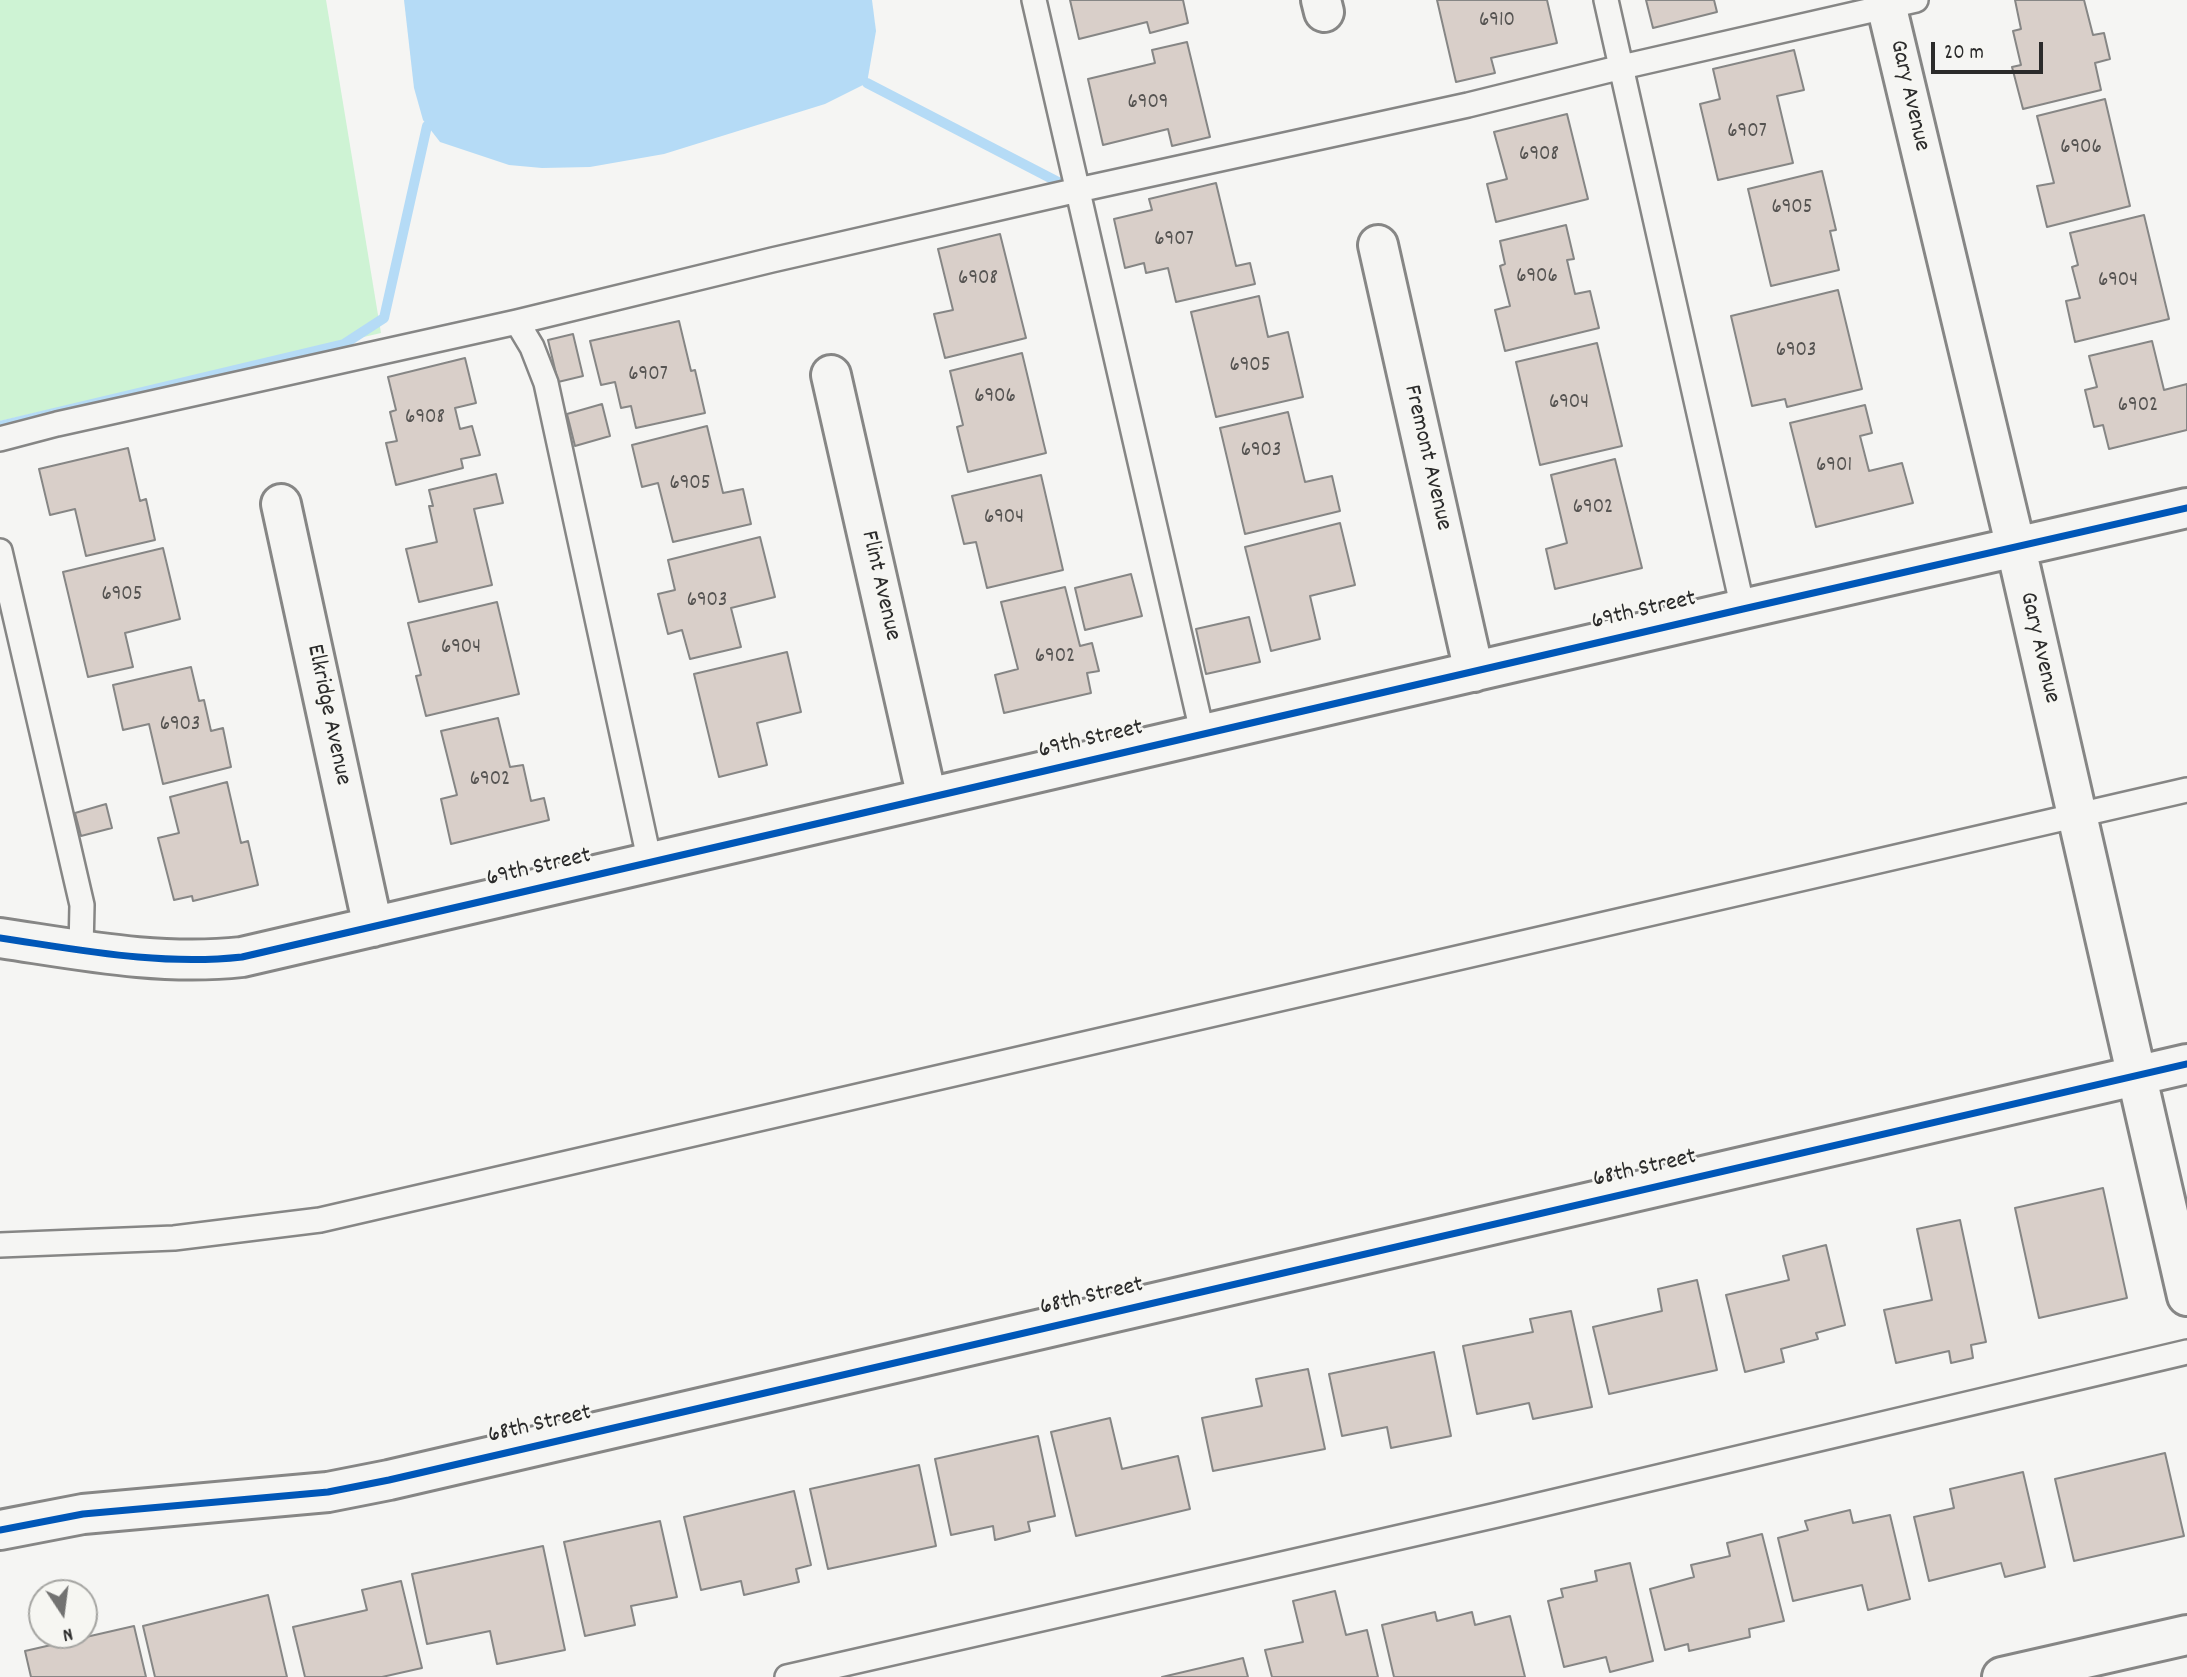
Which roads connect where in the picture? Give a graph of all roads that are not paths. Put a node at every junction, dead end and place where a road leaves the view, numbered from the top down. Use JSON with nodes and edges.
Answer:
{"nodes":[{"id":1,"x":1034,"y":0,"type":"edge"},
{"id":2,"x":1606,"y":0,"type":"edge"},
{"id":3,"x":1896,"y":2,"type":"edge"},
{"id":4,"x":1622,"y":67,"type":"junction"},
{"id":5,"x":1078,"y":190,"type":"junction"},
{"id":6,"x":1378,"y":245,"type":"dead end"},
{"id":7,"x":517,"y":321,"type":"junction"},
{"id":8,"x":831,"y":374,"type":"dead end"},
{"id":9,"x":0,"y":439,"type":"edge"},
{"id":10,"x":281,"y":503,"type":"dead end"},
{"id":11,"x":2187,"y":508,"type":"edge"},
{"id":12,"x":2016,"y":548,"type":"junction"},
{"id":13,"x":0,"y":551,"type":"edge"},
{"id":14,"x":1743,"y":609,"type":"junction"},
{"id":15,"x":1474,"y":672,"type":"junction"},
{"id":16,"x":1203,"y":736,"type":"junction"},
{"id":17,"x":2187,"y":790,"type":"edge"},
{"id":18,"x":927,"y":798,"type":"junction"},
{"id":19,"x":2077,"y":816,"type":"junction"},
{"id":20,"x":650,"y":863,"type":"junction"},
{"id":21,"x":373,"y":927,"type":"junction"},
{"id":22,"x":0,"y":938,"type":"edge"},
{"id":23,"x":81,"y":950,"type":"junction"},
{"id":24,"x":2187,"y":1064,"type":"edge"},
{"id":25,"x":2136,"y":1075,"type":"junction"},
{"id":26,"x":0,"y":1245,"type":"edge"},
{"id":27,"x":2187,"y":1296,"type":"edge"},
{"id":28,"x":2187,"y":1352,"type":"edge"},
{"id":29,"x":0,"y":1530,"type":"edge"},
{"id":30,"x":2187,"y":1635,"type":"edge"},
{"id":31,"x":787,"y":1677,"type":"edge"},
{"id":32,"x":2001,"y":1677,"type":"edge"}],
"edges":[{"from":1,"to":5,"type":"lane"},
{"from":2,"to":4,"type":"lane"},
{"from":3,"to":4,"type":"lane"},
{"from":3,"to":12,"type":"street","name":"Gary Avenue"},
{"from":4,"to":5,"type":"lane"},
{"from":4,"to":14,"type":"lane"},
{"from":5,"to":7,"type":"lane"},
{"from":5,"to":16,"type":"lane"},
{"from":6,"to":15,"type":"street","name":"Fremont Avenue"},
{"from":7,"to":9,"type":"lane"},
{"from":7,"to":20,"type":"lane"},
{"from":8,"to":18,"type":"street","name":"Flint Avenue"},
{"from":10,"to":21,"type":"street","name":"Elkridge Avenue"},
{"from":11,"to":12,"type":"street","name":"69th Street"},
{"from":12,"to":14,"type":"street","name":"69th Street"},
{"from":12,"to":19,"type":"street","name":"Gary Avenue"},
{"from":13,"to":23,"type":"lane"},
{"from":14,"to":15,"type":"street","name":"69th Street"},
{"from":15,"to":16,"type":"street","name":"69th Street"},
{"from":16,"to":18,"type":"street","name":"69th Street"},
{"from":17,"to":19,"type":"lane"},
{"from":18,"to":20,"type":"street","name":"69th Street"},
{"from":19,"to":25,"type":"street","name":"Gary Avenue"},
{"from":19,"to":26,"type":"lane"},
{"from":20,"to":21,"type":"street","name":"69th Street"},
{"from":21,"to":23,"type":"street","name":"69th Street"},
{"from":22,"to":23,"type":"street","name":"69th Street"},
{"from":24,"to":25,"type":"street","name":"68th Street"},
{"from":25,"to":27,"type":"street","name":"Gary Avenue"},
{"from":25,"to":29,"type":"street","name":"68th Street"},
{"from":28,"to":31,"type":"lane"},
{"from":30,"to":32,"type":"street"}]}
